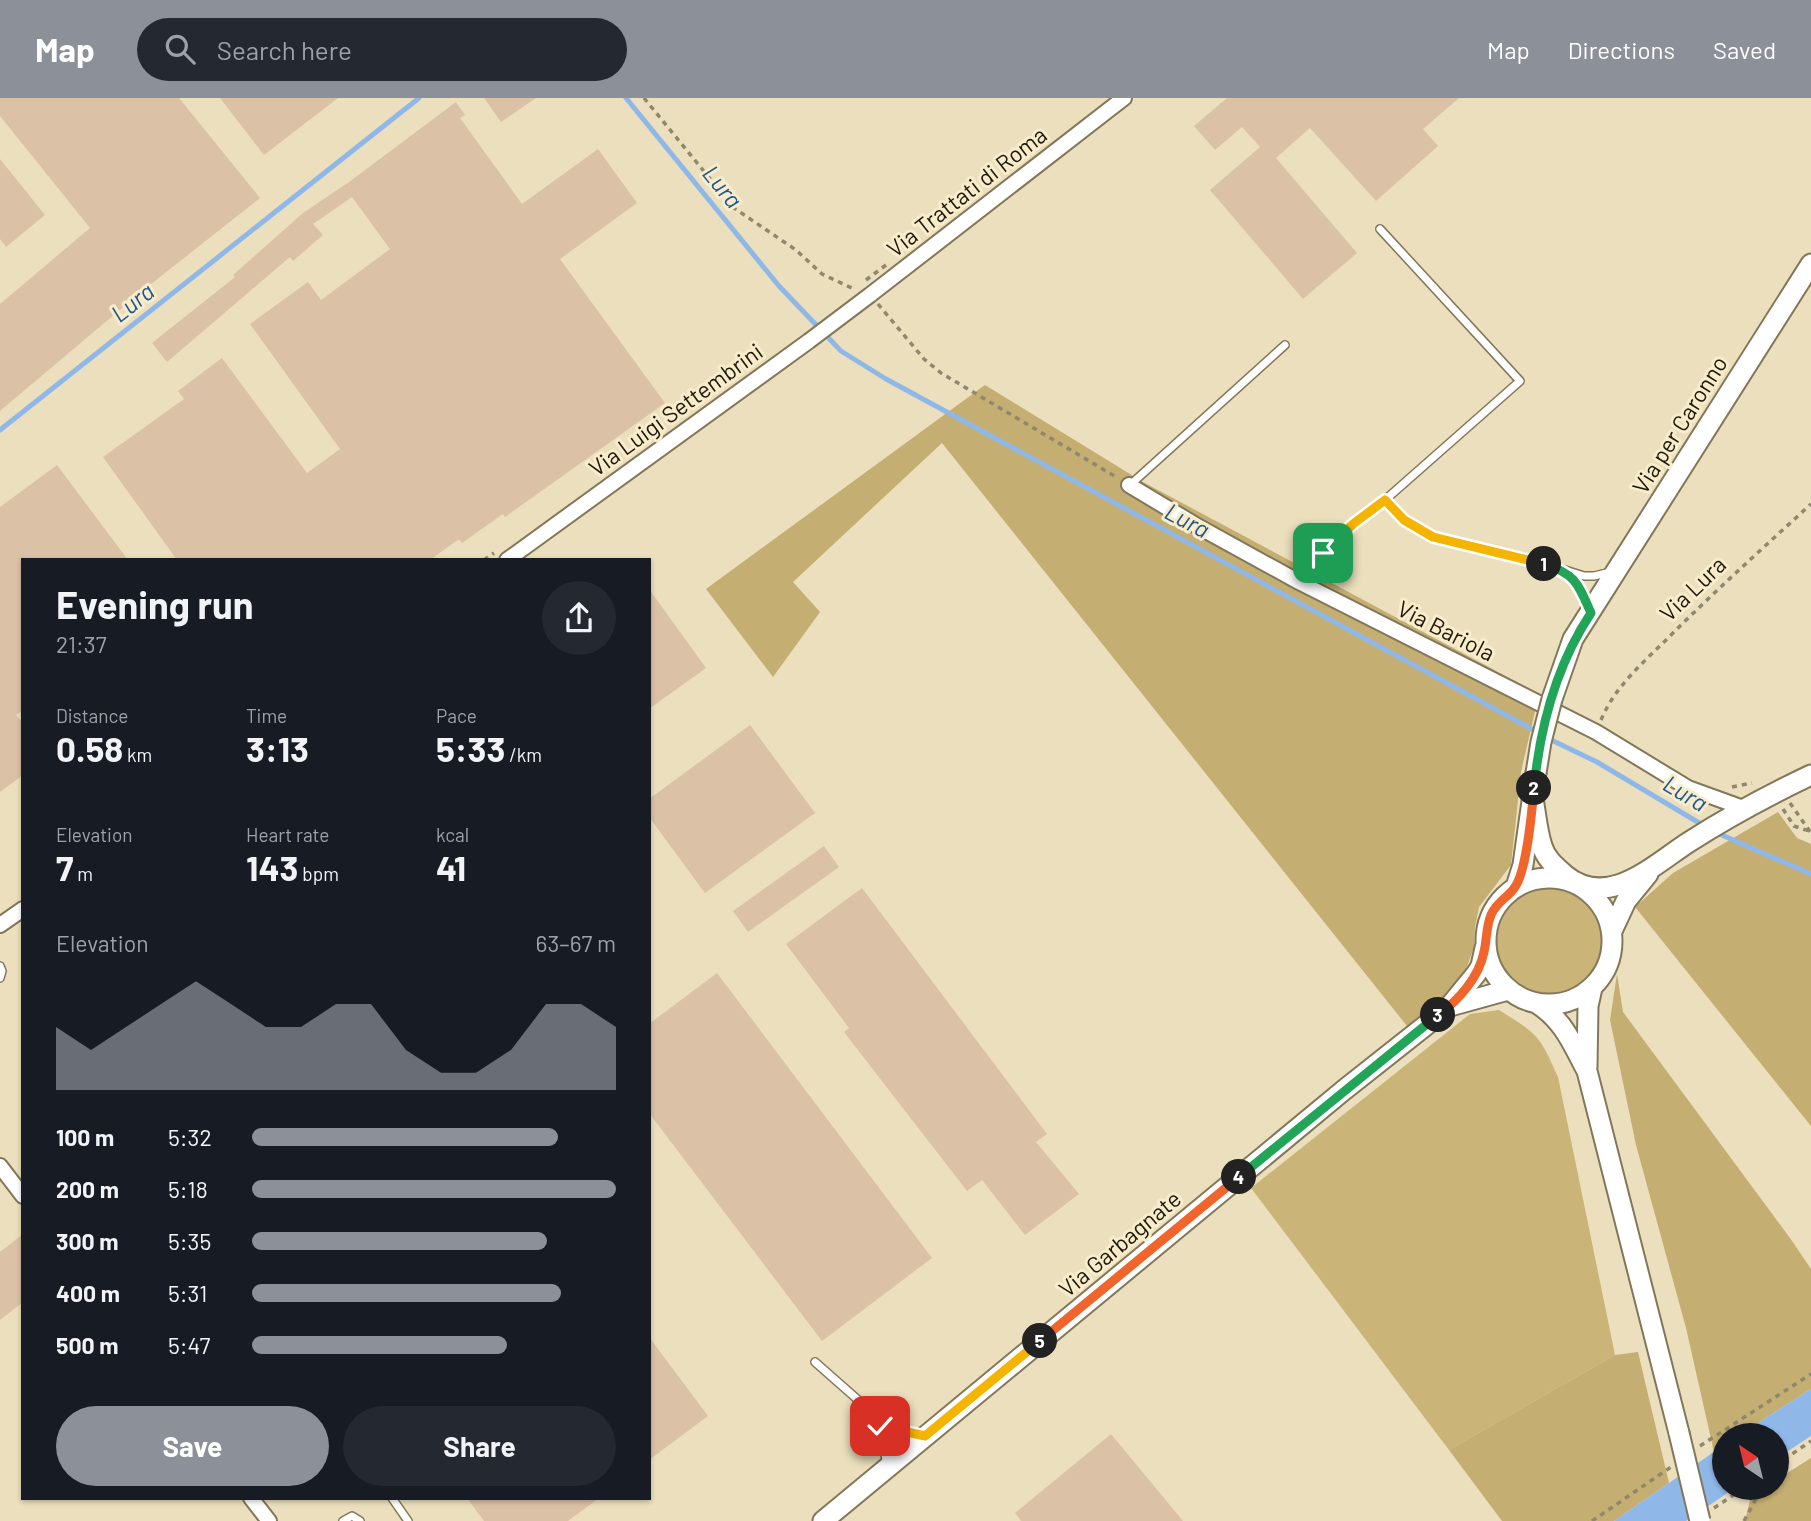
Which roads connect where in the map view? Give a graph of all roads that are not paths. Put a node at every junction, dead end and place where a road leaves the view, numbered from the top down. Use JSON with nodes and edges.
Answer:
{"nodes":[{"id":1,"x":1124,"y":98,"type":"edge"},
{"id":2,"x":1380,"y":229,"type":"dead end"},
{"id":3,"x":1811,"y":264,"type":"edge"},
{"id":4,"x":870,"y":295,"type":"joint"},
{"id":5,"x":1285,"y":345,"type":"dead end"},
{"id":6,"x":1129,"y":485,"type":"joint"},
{"id":7,"x":1385,"y":500,"type":"junction"},
{"id":8,"x":510,"y":558,"type":"edge"},
{"id":9,"x":1618,"y":569,"type":"junction"},
{"id":10,"x":1564,"y":570,"type":"junction"},
{"id":11,"x":1299,"y":582,"type":"junction"},
{"id":12,"x":1591,"y":613,"type":"junction"},
{"id":13,"x":1811,"y":775,"type":"edge"},
{"id":14,"x":1533,"y":799,"type":"junction"},
{"id":15,"x":1746,"y":809,"type":"junction"},
{"id":16,"x":1655,"y":866,"type":"junction"},
{"id":17,"x":1576,"y":884,"type":"junction"},
{"id":18,"x":1516,"y":887,"type":"junction"},
{"id":19,"x":21,"y":910,"type":"edge"},
{"id":20,"x":0,"y":925,"type":"edge"},
{"id":21,"x":1612,"y":931,"type":"junction"},
{"id":22,"x":1485,"y":948,"type":"junction"},
{"id":23,"x":0,"y":966,"type":"edge"},
{"id":24,"x":0,"y":978,"type":"edge"},
{"id":25,"x":1592,"y":988,"type":"junction"},
{"id":26,"x":1508,"y":990,"type":"junction"},
{"id":27,"x":1538,"y":1004,"type":"junction"},
{"id":28,"x":1449,"y":1007,"type":"junction"},
{"id":29,"x":1587,"y":1071,"type":"junction"},
{"id":30,"x":0,"y":1166,"type":"edge"},
{"id":31,"x":21,"y":1193,"type":"edge"},
{"id":32,"x":815,"y":1362,"type":"dead end"},
{"id":33,"x":880,"y":1426,"type":"junction"},
{"id":34,"x":925,"y":1436,"type":"junction"},
{"id":35,"x":888,"y":1468,"type":"junction"},
{"id":36,"x":253,"y":1500,"type":"edge"},
{"id":37,"x":393,"y":1500,"type":"edge"},
{"id":38,"x":1703,"y":1518,"type":"edge"},
{"id":39,"x":269,"y":1521,"type":"edge"},
{"id":40,"x":343,"y":1521,"type":"edge"},
{"id":41,"x":360,"y":1521,"type":"edge"},
{"id":42,"x":408,"y":1521,"type":"edge"},
{"id":43,"x":823,"y":1521,"type":"edge"}],
"edges":[{"from":1,"to":4,"type":"street","name":"Via Trattati di Roma"},
{"from":2,"to":7,"type":"lane"},
{"from":3,"to":9,"type":"main road","name":"Via per Caronno"},
{"from":4,"to":8,"type":"street","name":"Via Luigi Settembrini","bridge":true},
{"from":5,"to":6,"type":"lane"},
{"from":6,"to":11,"type":"street","name":"Via Bariola"},
{"from":7,"to":10,"type":"lane"},
{"from":7,"to":11,"type":"lane"},
{"from":9,"to":10,"type":"lane"},
{"from":9,"to":12,"type":"main road","name":"Via per Caronno"},
{"from":10,"to":12,"type":"lane"},
{"from":11,"to":15,"type":"street","name":"Via Bariola"},
{"from":12,"to":14,"type":"main road","name":"Via per Caronno","bridge":true},
{"from":13,"to":15,"type":"main road"},
{"from":14,"to":17,"type":"main road"},
{"from":14,"to":18,"type":"main road"},
{"from":15,"to":16,"type":"main road"},
{"from":16,"to":17,"type":"main road"},
{"from":16,"to":21,"type":"main road"},
{"from":17,"to":18,"type":"main road"},
{"from":17,"to":21,"type":"main road"},
{"from":18,"to":22,"type":"main road"},
{"from":19,"to":20,"type":"street"},
{"from":21,"to":25,"type":"main road"},
{"from":22,"to":26,"type":"main road"},
{"from":22,"to":28,"type":"main road","name":"Via Garbagnate"},
{"from":23,"to":24,"type":"lane"},
{"from":25,"to":27,"type":"main road"},
{"from":25,"to":29,"type":"main road"},
{"from":26,"to":27,"type":"main road"},
{"from":26,"to":28,"type":"main road","name":"Via Garbagnate"},
{"from":27,"to":29,"type":"main road"},
{"from":28,"to":34,"type":"main road","name":"Via Garbagnate"},
{"from":29,"to":38,"type":"main road","bridge":true},
{"from":30,"to":31,"type":"street"},
{"from":32,"to":33,"type":"lane"},
{"from":33,"to":34,"type":"lane"},
{"from":33,"to":35,"type":"lane"},
{"from":34,"to":35,"type":"main road","name":"Via Garbagnate"},
{"from":35,"to":43,"type":"main road","name":"Via Garbagnate"},
{"from":36,"to":39,"type":"street"},
{"from":37,"to":42,"type":"lane"},
{"from":40,"to":41,"type":"lane"}]}
